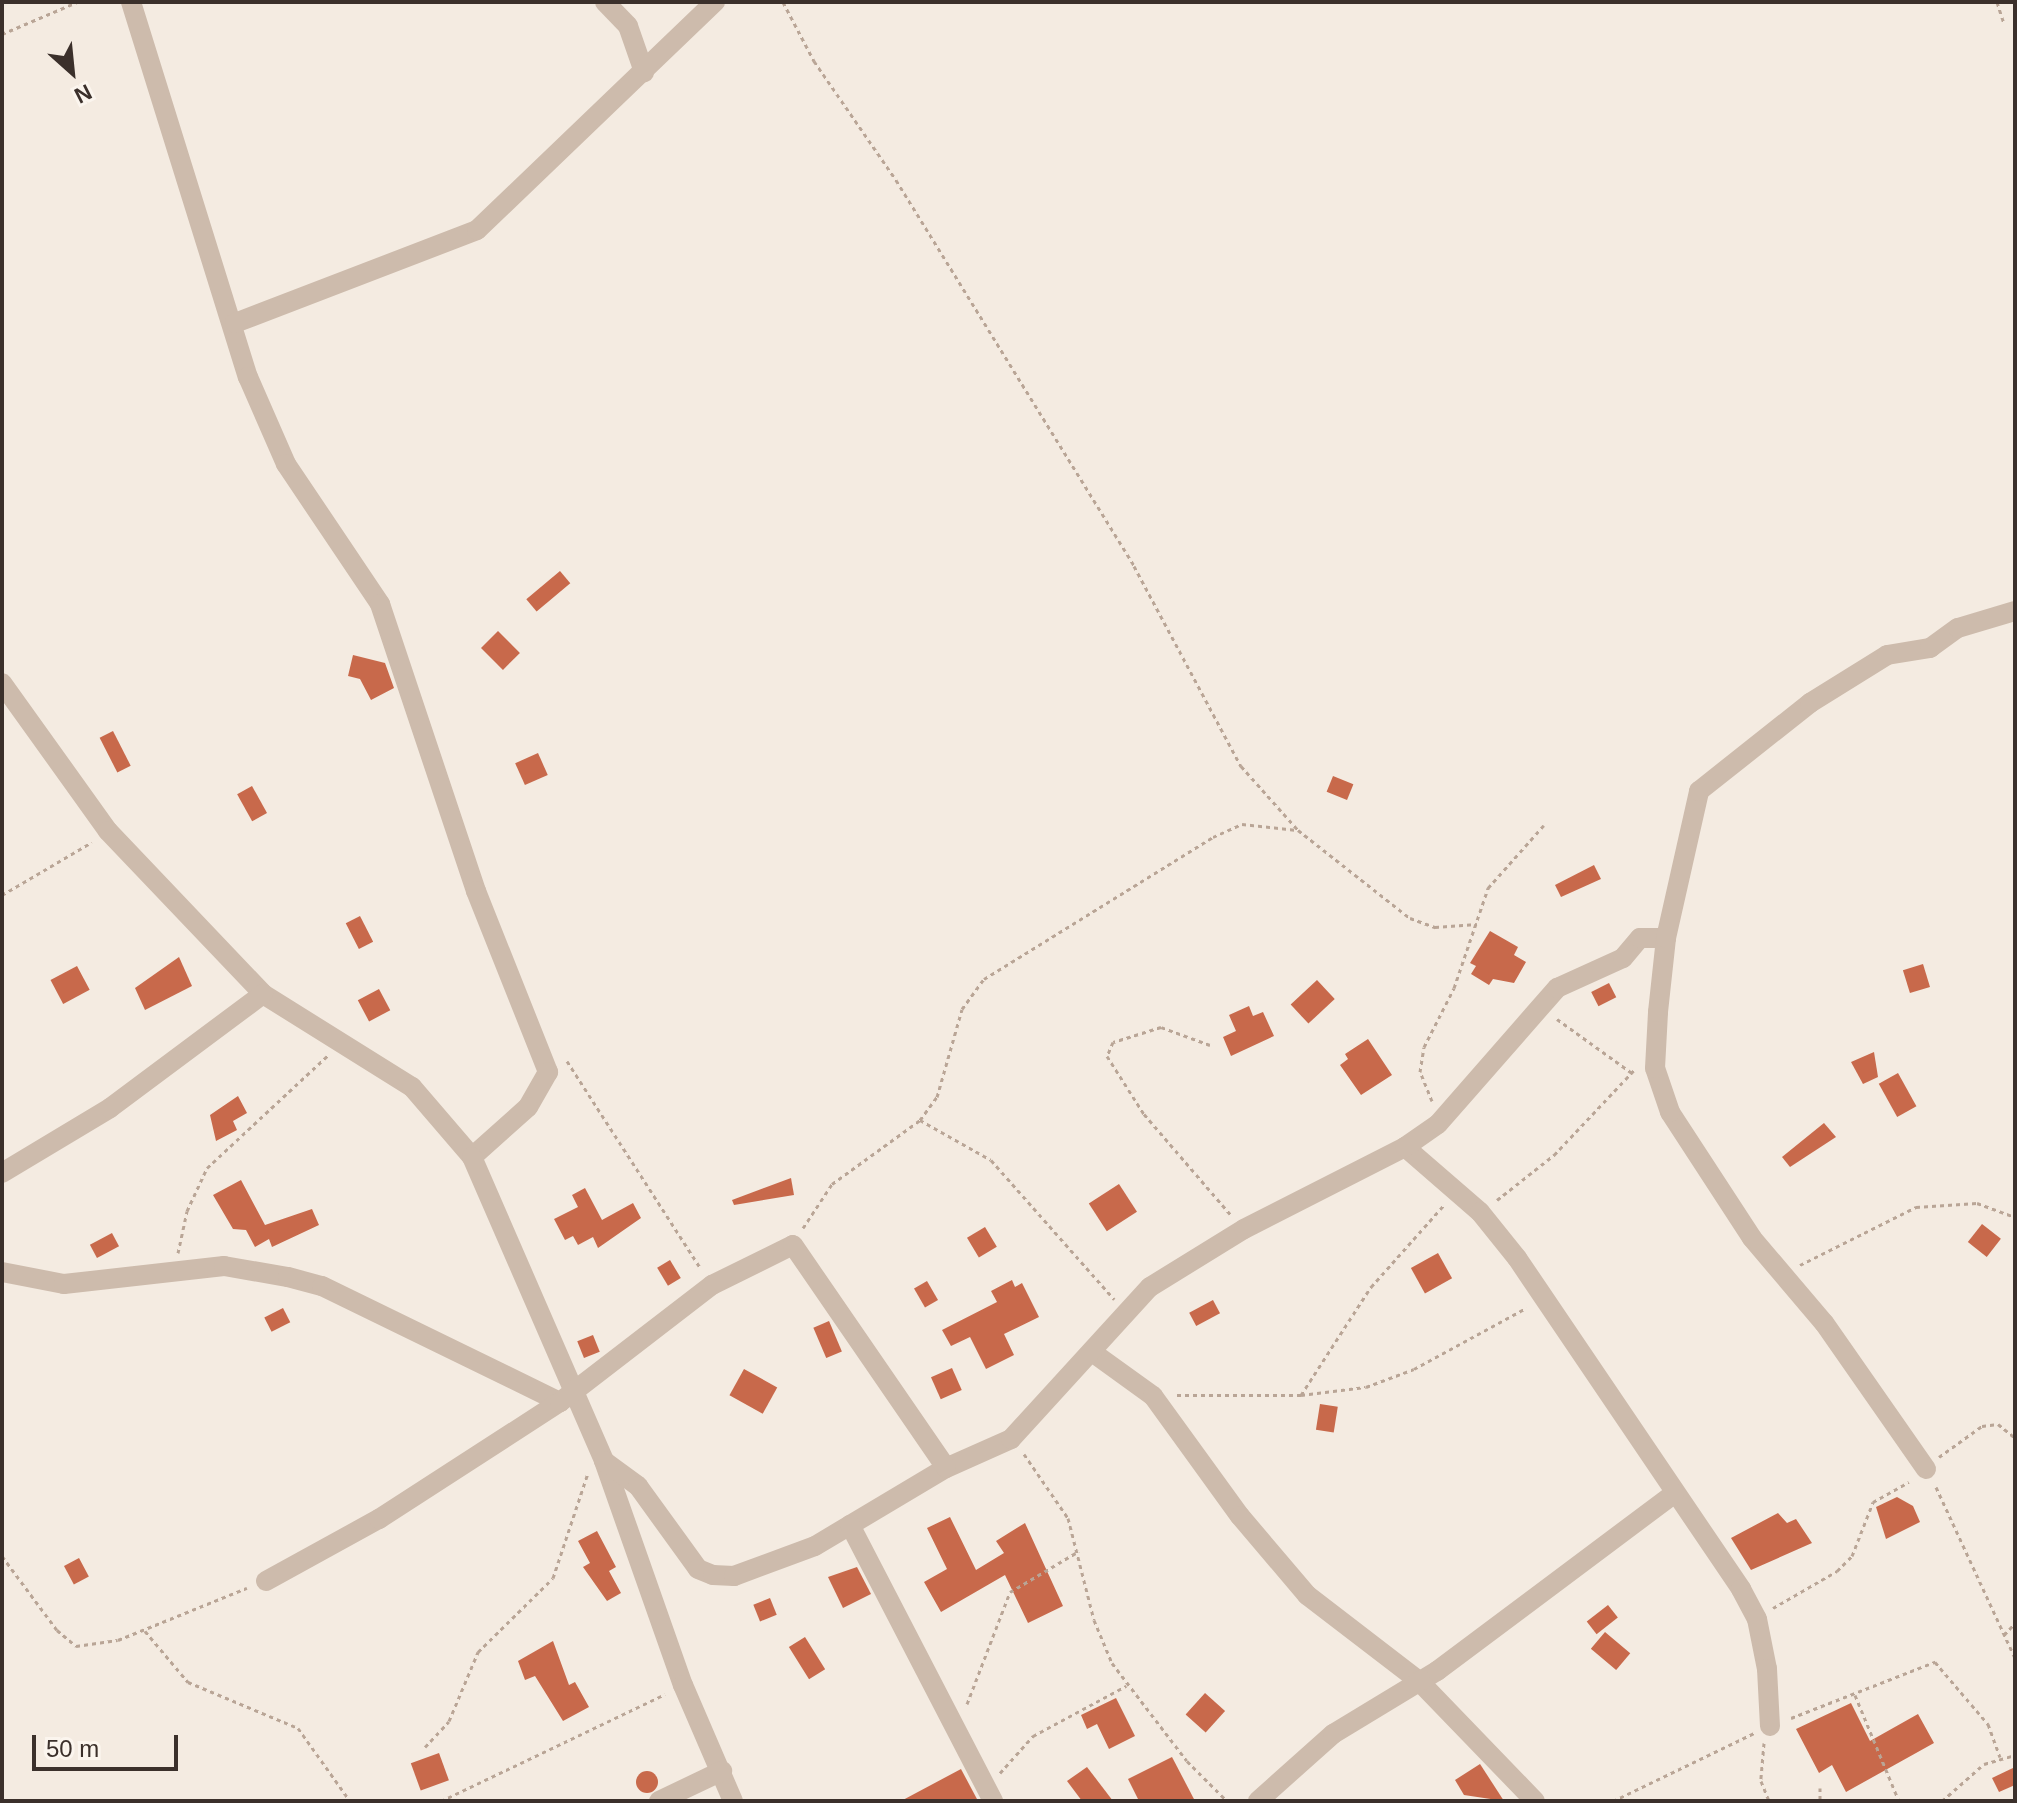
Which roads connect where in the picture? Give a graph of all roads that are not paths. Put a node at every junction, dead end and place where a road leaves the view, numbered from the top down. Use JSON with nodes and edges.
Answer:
{"nodes":[{"id":1,"x":131,"y":2,"type":"edge"},
{"id":2,"x":605,"y":2,"type":"edge"},
{"id":3,"x":715,"y":2,"type":"edge"},
{"id":4,"x":644,"y":72,"type":"junction"},
{"id":5,"x":235,"y":323,"type":"junction"},
{"id":6,"x":2015,"y":611,"type":"edge"},
{"id":7,"x":2,"y":683,"type":"edge"},
{"id":8,"x":1666,"y":938,"type":"junction"},
{"id":9,"x":263,"y":994,"type":"junction"},
{"id":10,"x":1405,"y":1147,"type":"junction"},
{"id":11,"x":472,"y":1157,"type":"junction"},
{"id":12,"x":2,"y":1173,"type":"edge"},
{"id":13,"x":2,"y":1272,"type":"edge"},
{"id":14,"x":1092,"y":1352,"type":"junction"},
{"id":15,"x":567,"y":1396,"type":"junction"},
{"id":16,"x":604,"y":1461,"type":"junction"},
{"id":17,"x":946,"y":1468,"type":"junction"},
{"id":18,"x":1926,"y":1469,"type":"road end"},
{"id":19,"x":1674,"y":1494,"type":"junction"},
{"id":20,"x":850,"y":1525,"type":"junction"},
{"id":21,"x":266,"y":1581,"type":"road end"},
{"id":22,"x":1419,"y":1681,"type":"junction"},
{"id":23,"x":1770,"y":1726,"type":"road end"},
{"id":24,"x":722,"y":1771,"type":"junction"},
{"id":25,"x":993,"y":1799,"type":"edge"},
{"id":26,"x":659,"y":1801,"type":"edge"},
{"id":27,"x":733,"y":1801,"type":"edge"},
{"id":28,"x":1258,"y":1801,"type":"edge"},
{"id":29,"x":1535,"y":1801,"type":"edge"}],
"edges":[{"from":1,"to":5,"type":"street"},
{"from":2,"to":4,"type":"street"},
{"from":3,"to":4,"type":"street"},
{"from":4,"to":5,"type":"street"},
{"from":5,"to":11,"type":"street"},
{"from":6,"to":8,"type":"street"},
{"from":7,"to":9,"type":"street"},
{"from":8,"to":10,"type":"street"},
{"from":8,"to":18,"type":"street"},
{"from":9,"to":11,"type":"street"},
{"from":9,"to":12,"type":"street"},
{"from":10,"to":14,"type":"street"},
{"from":10,"to":19,"type":"street"},
{"from":11,"to":15,"type":"street"},
{"from":13,"to":15,"type":"street"},
{"from":14,"to":17,"type":"street"},
{"from":14,"to":22,"type":"street"},
{"from":15,"to":16,"type":"street"},
{"from":15,"to":17,"type":"street"},
{"from":15,"to":21,"type":"street"},
{"from":16,"to":20,"type":"street"},
{"from":16,"to":24,"type":"street"},
{"from":17,"to":20,"type":"street"},
{"from":19,"to":22,"type":"street"},
{"from":19,"to":23,"type":"street"},
{"from":20,"to":25,"type":"street"},
{"from":22,"to":28,"type":"street"},
{"from":22,"to":29,"type":"street"},
{"from":24,"to":26,"type":"street"},
{"from":24,"to":27,"type":"street"}]}
